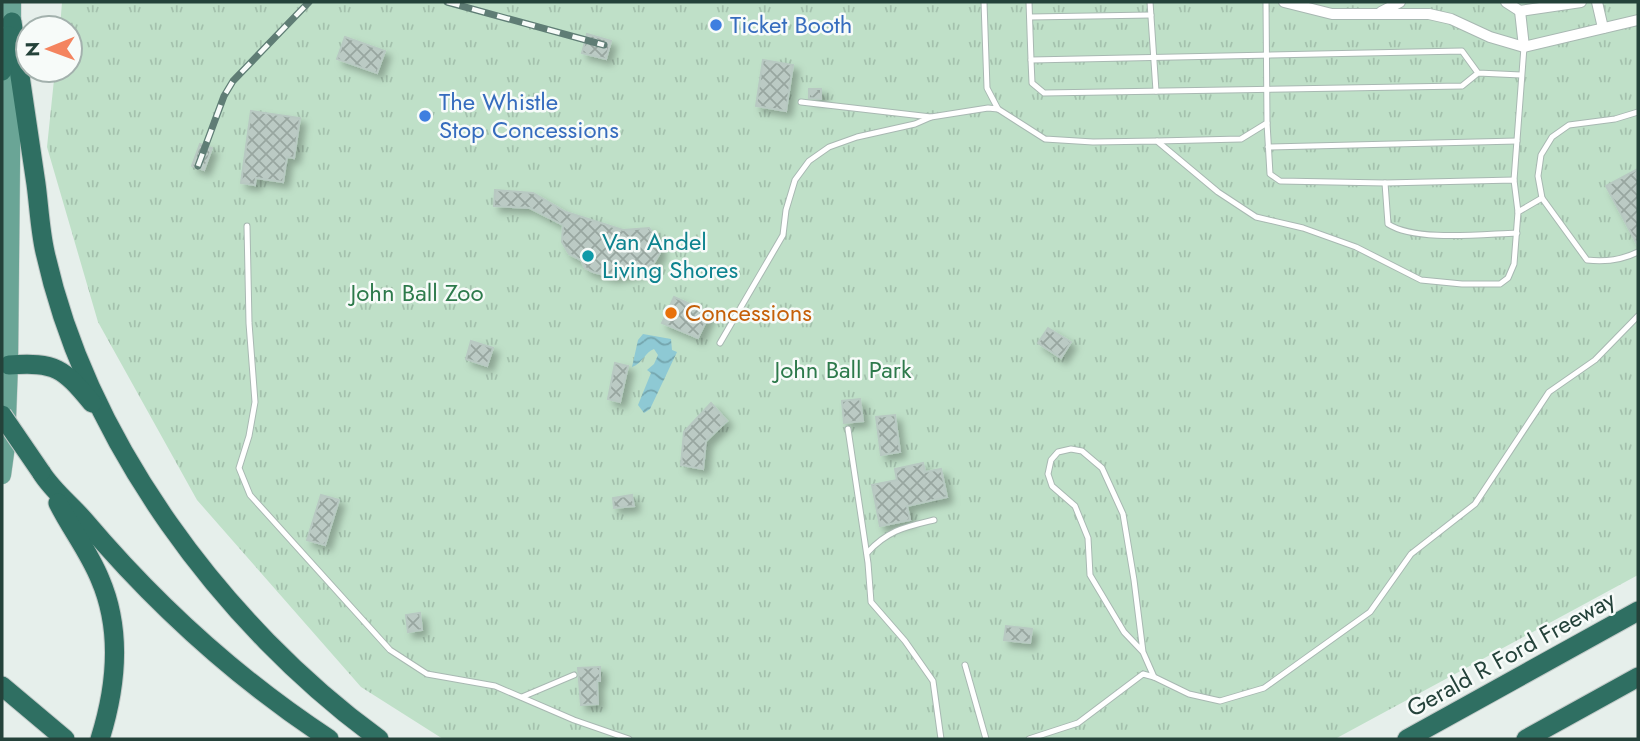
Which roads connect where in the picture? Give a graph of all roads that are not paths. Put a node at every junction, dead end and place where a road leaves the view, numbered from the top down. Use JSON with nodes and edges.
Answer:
{"nodes":[{"id":1,"x":12,"y":2,"type":"edge"},
{"id":2,"x":984,"y":2,"type":"edge"},
{"id":3,"x":1029,"y":2,"type":"edge"},
{"id":4,"x":1150,"y":2,"type":"edge"},
{"id":5,"x":1266,"y":2,"type":"edge"},
{"id":6,"x":1284,"y":2,"type":"edge"},
{"id":7,"x":1400,"y":2,"type":"edge"},
{"id":8,"x":1506,"y":2,"type":"edge"},
{"id":9,"x":1581,"y":2,"type":"edge"},
{"id":10,"x":1597,"y":2,"type":"edge"},
{"id":11,"x":1520,"y":11,"type":"junction"},
{"id":12,"x":1378,"y":13,"type":"junction"},
{"id":13,"x":1151,"y":15,"type":"junction"},
{"id":14,"x":1030,"y":17,"type":"junction"},
{"id":15,"x":1638,"y":20,"type":"edge"},
{"id":16,"x":12,"y":22,"type":"junction"},
{"id":17,"x":1603,"y":28,"type":"junction"},
{"id":18,"x":1524,"y":47,"type":"junction"},
{"id":19,"x":1267,"y":57,"type":"junction"},
{"id":20,"x":1153,"y":58,"type":"junction"},
{"id":21,"x":1031,"y":60,"type":"junction"},
{"id":22,"x":2,"y":71,"type":"edge"},
{"id":23,"x":1478,"y":73,"type":"junction"},
{"id":24,"x":1521,"y":75,"type":"junction"},
{"id":25,"x":1156,"y":91,"type":"junction"},
{"id":26,"x":1267,"y":91,"type":"junction"},
{"id":27,"x":801,"y":103,"type":"dead end"},
{"id":28,"x":998,"y":108,"type":"junction"},
{"id":29,"x":1638,"y":112,"type":"edge"},
{"id":30,"x":931,"y":117,"type":"junction"},
{"id":31,"x":1267,"y":123,"type":"junction"},
{"id":32,"x":1157,"y":141,"type":"junction"},
{"id":33,"x":1517,"y":141,"type":"junction"},
{"id":34,"x":1268,"y":147,"type":"junction"},
{"id":35,"x":1514,"y":180,"type":"junction"},
{"id":36,"x":1385,"y":183,"type":"junction"},
{"id":37,"x":1542,"y":198,"type":"junction"},
{"id":38,"x":1518,"y":212,"type":"junction"},
{"id":39,"x":247,"y":226,"type":"dead end"},
{"id":40,"x":1517,"y":233,"type":"junction"},
{"id":41,"x":1638,"y":252,"type":"edge"},
{"id":42,"x":1638,"y":316,"type":"edge"},
{"id":43,"x":720,"y":344,"type":"dead end"},
{"id":44,"x":9,"y":365,"type":"junction"},
{"id":45,"x":2,"y":415,"type":"edge"},
{"id":46,"x":106,"y":420,"type":"junction"},
{"id":47,"x":848,"y":429,"type":"dead end"},
{"id":48,"x":2,"y":475,"type":"edge"},
{"id":49,"x":43,"y":476,"type":"junction"},
{"id":50,"x":934,"y":520,"type":"dead end"},
{"id":51,"x":867,"y":553,"type":"junction"},
{"id":52,"x":1638,"y":611,"type":"edge"},
{"id":53,"x":1143,"y":652,"type":"junction"},
{"id":54,"x":965,"y":665,"type":"dead end"},
{"id":55,"x":574,"y":675,"type":"dead end"},
{"id":56,"x":1154,"y":677,"type":"junction"},
{"id":57,"x":1638,"y":677,"type":"edge"},
{"id":58,"x":2,"y":685,"type":"edge"},
{"id":59,"x":522,"y":698,"type":"junction"},
{"id":60,"x":65,"y":739,"type":"edge"},
{"id":61,"x":100,"y":739,"type":"edge"},
{"id":62,"x":329,"y":739,"type":"edge"},
{"id":63,"x":379,"y":739,"type":"edge"},
{"id":64,"x":629,"y":739,"type":"edge"},
{"id":65,"x":941,"y":739,"type":"edge"},
{"id":66,"x":986,"y":739,"type":"edge"},
{"id":67,"x":1029,"y":739,"type":"edge"},
{"id":68,"x":1407,"y":739,"type":"edge"},
{"id":69,"x":1526,"y":739,"type":"edge"}],
"edges":[{"from":1,"to":16,"type":"main road"},
{"from":2,"to":28,"type":"lane"},
{"from":3,"to":14,"type":"lane"},
{"from":4,"to":13,"type":"lane"},
{"from":5,"to":19,"type":"lane"},
{"from":6,"to":12,"type":"street"},
{"from":7,"to":12,"type":"street"},
{"from":8,"to":11,"type":"street"},
{"from":9,"to":11,"type":"street"},
{"from":10,"to":17,"type":"street"},
{"from":11,"to":18,"type":"street"},
{"from":12,"to":18,"type":"street"},
{"from":13,"to":14,"type":"lane"},
{"from":13,"to":20,"type":"lane"},
{"from":14,"to":21,"type":"lane"},
{"from":15,"to":17,"type":"street"},
{"from":16,"to":22,"type":"highway"},
{"from":16,"to":44,"type":"main road"},
{"from":16,"to":46,"type":"highway"},
{"from":17,"to":18,"type":"street"},
{"from":18,"to":24,"type":"lane"},
{"from":19,"to":20,"type":"lane"},
{"from":19,"to":23,"type":"lane"},
{"from":19,"to":26,"type":"lane"},
{"from":20,"to":21,"type":"lane"},
{"from":20,"to":25,"type":"lane"},
{"from":21,"to":25,"type":"lane"},
{"from":23,"to":24,"type":"lane"},
{"from":23,"to":26,"type":"lane"},
{"from":24,"to":33,"type":"lane"},
{"from":25,"to":26,"type":"lane"},
{"from":26,"to":31,"type":"lane"},
{"from":27,"to":30,"type":"lane"},
{"from":28,"to":30,"type":"lane"},
{"from":28,"to":32,"type":"lane"},
{"from":29,"to":37,"type":"lane"},
{"from":30,"to":43,"type":"lane"},
{"from":31,"to":32,"type":"lane"},
{"from":31,"to":34,"type":"lane"},
{"from":32,"to":40,"type":"lane"},
{"from":33,"to":34,"type":"lane"},
{"from":33,"to":35,"type":"lane"},
{"from":34,"to":36,"type":"lane"},
{"from":35,"to":36,"type":"lane"},
{"from":35,"to":38,"type":"lane"},
{"from":36,"to":40,"type":"lane"},
{"from":37,"to":38,"type":"lane"},
{"from":37,"to":41,"type":"lane"},
{"from":38,"to":40,"type":"lane"},
{"from":39,"to":59,"type":"lane"},
{"from":42,"to":56,"type":"lane"},
{"from":44,"to":46,"type":"highway"},
{"from":44,"to":48,"type":"main road"},
{"from":45,"to":49,"type":"highway","bridge":true},
{"from":46,"to":63,"type":"highway"},
{"from":47,"to":51,"type":"lane"},
{"from":49,"to":61,"type":"highway"},
{"from":49,"to":62,"type":"highway"},
{"from":50,"to":51,"type":"lane"},
{"from":51,"to":65,"type":"lane"},
{"from":52,"to":68,"type":"highway","name":"Gerald R Ford Freeway"},
{"from":53,"to":53,"type":"lane"},
{"from":53,"to":56,"type":"lane"},
{"from":54,"to":66,"type":"lane"},
{"from":55,"to":59,"type":"lane"},
{"from":56,"to":67,"type":"lane"},
{"from":57,"to":69,"type":"highway"},
{"from":58,"to":60,"type":"highway"},
{"from":59,"to":64,"type":"lane"}]}
